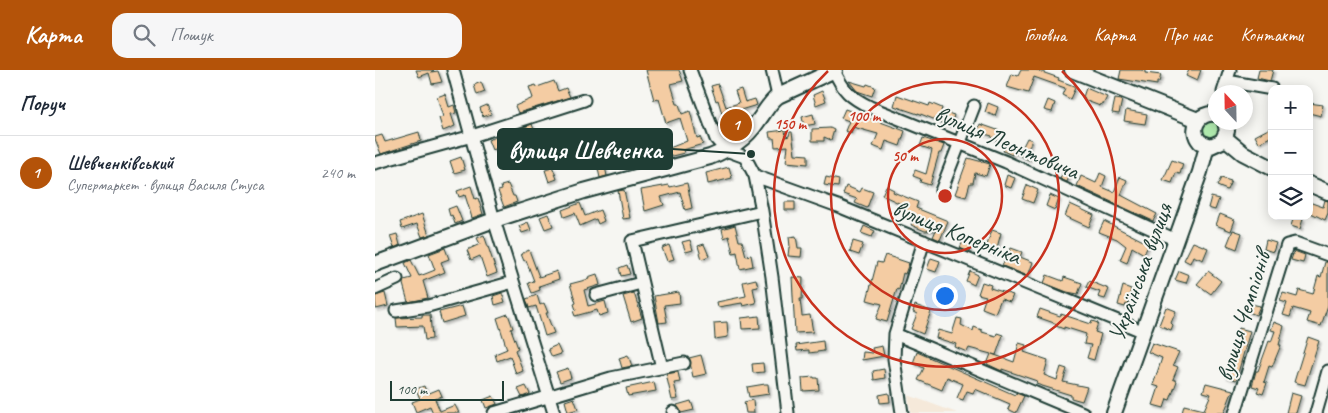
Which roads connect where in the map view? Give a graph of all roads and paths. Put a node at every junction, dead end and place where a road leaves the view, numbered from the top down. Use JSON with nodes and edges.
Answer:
{"nodes":[{"id":1,"x":453,"y":70,"type":"edge"},
{"id":2,"x":689,"y":70,"type":"edge"},
{"id":3,"x":772,"y":70,"type":"edge"},
{"id":4,"x":835,"y":70,"type":"edge"},
{"id":5,"x":1072,"y":70,"type":"edge"},
{"id":6,"x":1229,"y":75,"type":"edge"},
{"id":7,"x":1268,"y":88,"type":"edge"},
{"id":8,"x":778,"y":96,"type":"junction"},
{"id":9,"x":584,"y":100,"type":"dead end"},
{"id":10,"x":974,"y":106,"type":"dead end"},
{"id":11,"x":1208,"y":114,"type":"edge"},
{"id":12,"x":1198,"y":120,"type":"junction"},
{"id":13,"x":1227,"y":130,"type":"edge"},
{"id":14,"x":472,"y":136,"type":"junction"},
{"id":15,"x":1225,"y":138,"type":"junction"},
{"id":16,"x":959,"y":144,"type":"junction"},
{"id":17,"x":1207,"y":146,"type":"junction"},
{"id":18,"x":726,"y":150,"type":"junction"},
{"id":19,"x":375,"y":164,"type":"edge"},
{"id":20,"x":1268,"y":166,"type":"edge"},
{"id":21,"x":755,"y":176,"type":"junction"},
{"id":22,"x":1313,"y":186,"type":"edge"},
{"id":23,"x":941,"y":190,"type":"dead end"},
{"id":24,"x":1328,"y":192,"type":"edge"},
{"id":25,"x":762,"y":211,"type":"junction"},
{"id":26,"x":494,"y":220,"type":"junction"},
{"id":27,"x":1176,"y":240,"type":"junction"},
{"id":28,"x":924,"y":241,"type":"junction"},
{"id":29,"x":1328,"y":255,"type":"edge"},
{"id":30,"x":375,"y":264,"type":"edge"},
{"id":31,"x":397,"y":279,"type":"dead end"},
{"id":32,"x":513,"y":282,"type":"junction"},
{"id":33,"x":641,"y":283,"type":"junction"},
{"id":34,"x":375,"y":289,"type":"edge"},
{"id":35,"x":596,"y":294,"type":"dead end"},
{"id":36,"x":396,"y":311,"type":"dead end"},
{"id":37,"x":1142,"y":331,"type":"junction"},
{"id":38,"x":895,"y":334,"type":"junction"},
{"id":39,"x":684,"y":363,"type":"dead end"},
{"id":40,"x":662,"y":368,"type":"junction"},
{"id":41,"x":1328,"y":372,"type":"edge"},
{"id":42,"x":549,"y":397,"type":"junction"},
{"id":43,"x":494,"y":413,"type":"edge"},
{"id":44,"x":554,"y":413,"type":"edge"},
{"id":45,"x":788,"y":413,"type":"edge"},
{"id":46,"x":902,"y":413,"type":"edge"},
{"id":47,"x":1083,"y":413,"type":"edge"},
{"id":48,"x":1114,"y":413,"type":"edge"},
{"id":49,"x":1235,"y":413,"type":"edge"},
{"id":50,"x":1316,"y":413,"type":"edge"}],
"edges":[{"from":1,"to":14,"type":"street"},
{"from":2,"to":18,"type":"street"},
{"from":3,"to":8,"type":"street"},
{"from":4,"to":8,"type":"main road"},
{"from":4,"to":16,"type":"street","name":"вулиця Леонтовича"},
{"from":5,"to":12,"type":"main road"},
{"from":6,"to":7,"type":"street"},
{"from":8,"to":18,"type":"main road"},
{"from":9,"to":14,"type":"street"},
{"from":10,"to":16,"type":"street"},
{"from":11,"to":12,"type":"main road"},
{"from":12,"to":17,"type":"main road"},
{"from":13,"to":15,"type":"main road"},
{"from":14,"to":19,"type":"street"},
{"from":14,"to":26,"type":"street"},
{"from":15,"to":17,"type":"main road"},
{"from":15,"to":20,"type":"main road"},
{"from":16,"to":23,"type":"street"},
{"from":16,"to":27,"type":"street","name":"вулиця Леонтовича"},
{"from":17,"to":27,"type":"main road","name":"Українська вулиця"},
{"from":18,"to":21,"type":"street"},
{"from":18,"to":26,"type":"main road"},
{"from":21,"to":25,"type":"street"},
{"from":21,"to":28,"type":"street","name":"вулиця Коперніка"},
{"from":22,"to":24,"type":"main road"},
{"from":25,"to":33,"type":"street"},
{"from":25,"to":45,"type":"street"},
{"from":26,"to":30,"type":"main road"},
{"from":26,"to":32,"type":"street"},
{"from":27,"to":37,"type":"main road","name":"Українська вулиця"},
{"from":28,"to":37,"type":"street","name":"вулиця Коперніка"},
{"from":28,"to":38,"type":"street"},
{"from":29,"to":49,"type":"street","name":"вулиця Чемпіонів"},
{"from":31,"to":34,"type":"street"},
{"from":32,"to":36,"type":"street"},
{"from":32,"to":42,"type":"street"},
{"from":33,"to":35,"type":"street"},
{"from":33,"to":40,"type":"street"},
{"from":37,"to":48,"type":"main road","name":"Українська вулиця"},
{"from":38,"to":46,"type":"street"},
{"from":38,"to":47,"type":"street"},
{"from":39,"to":40,"type":"street"},
{"from":40,"to":42,"type":"street"},
{"from":41,"to":50,"type":"street"},
{"from":42,"to":43,"type":"street"},
{"from":42,"to":44,"type":"street"}]}
